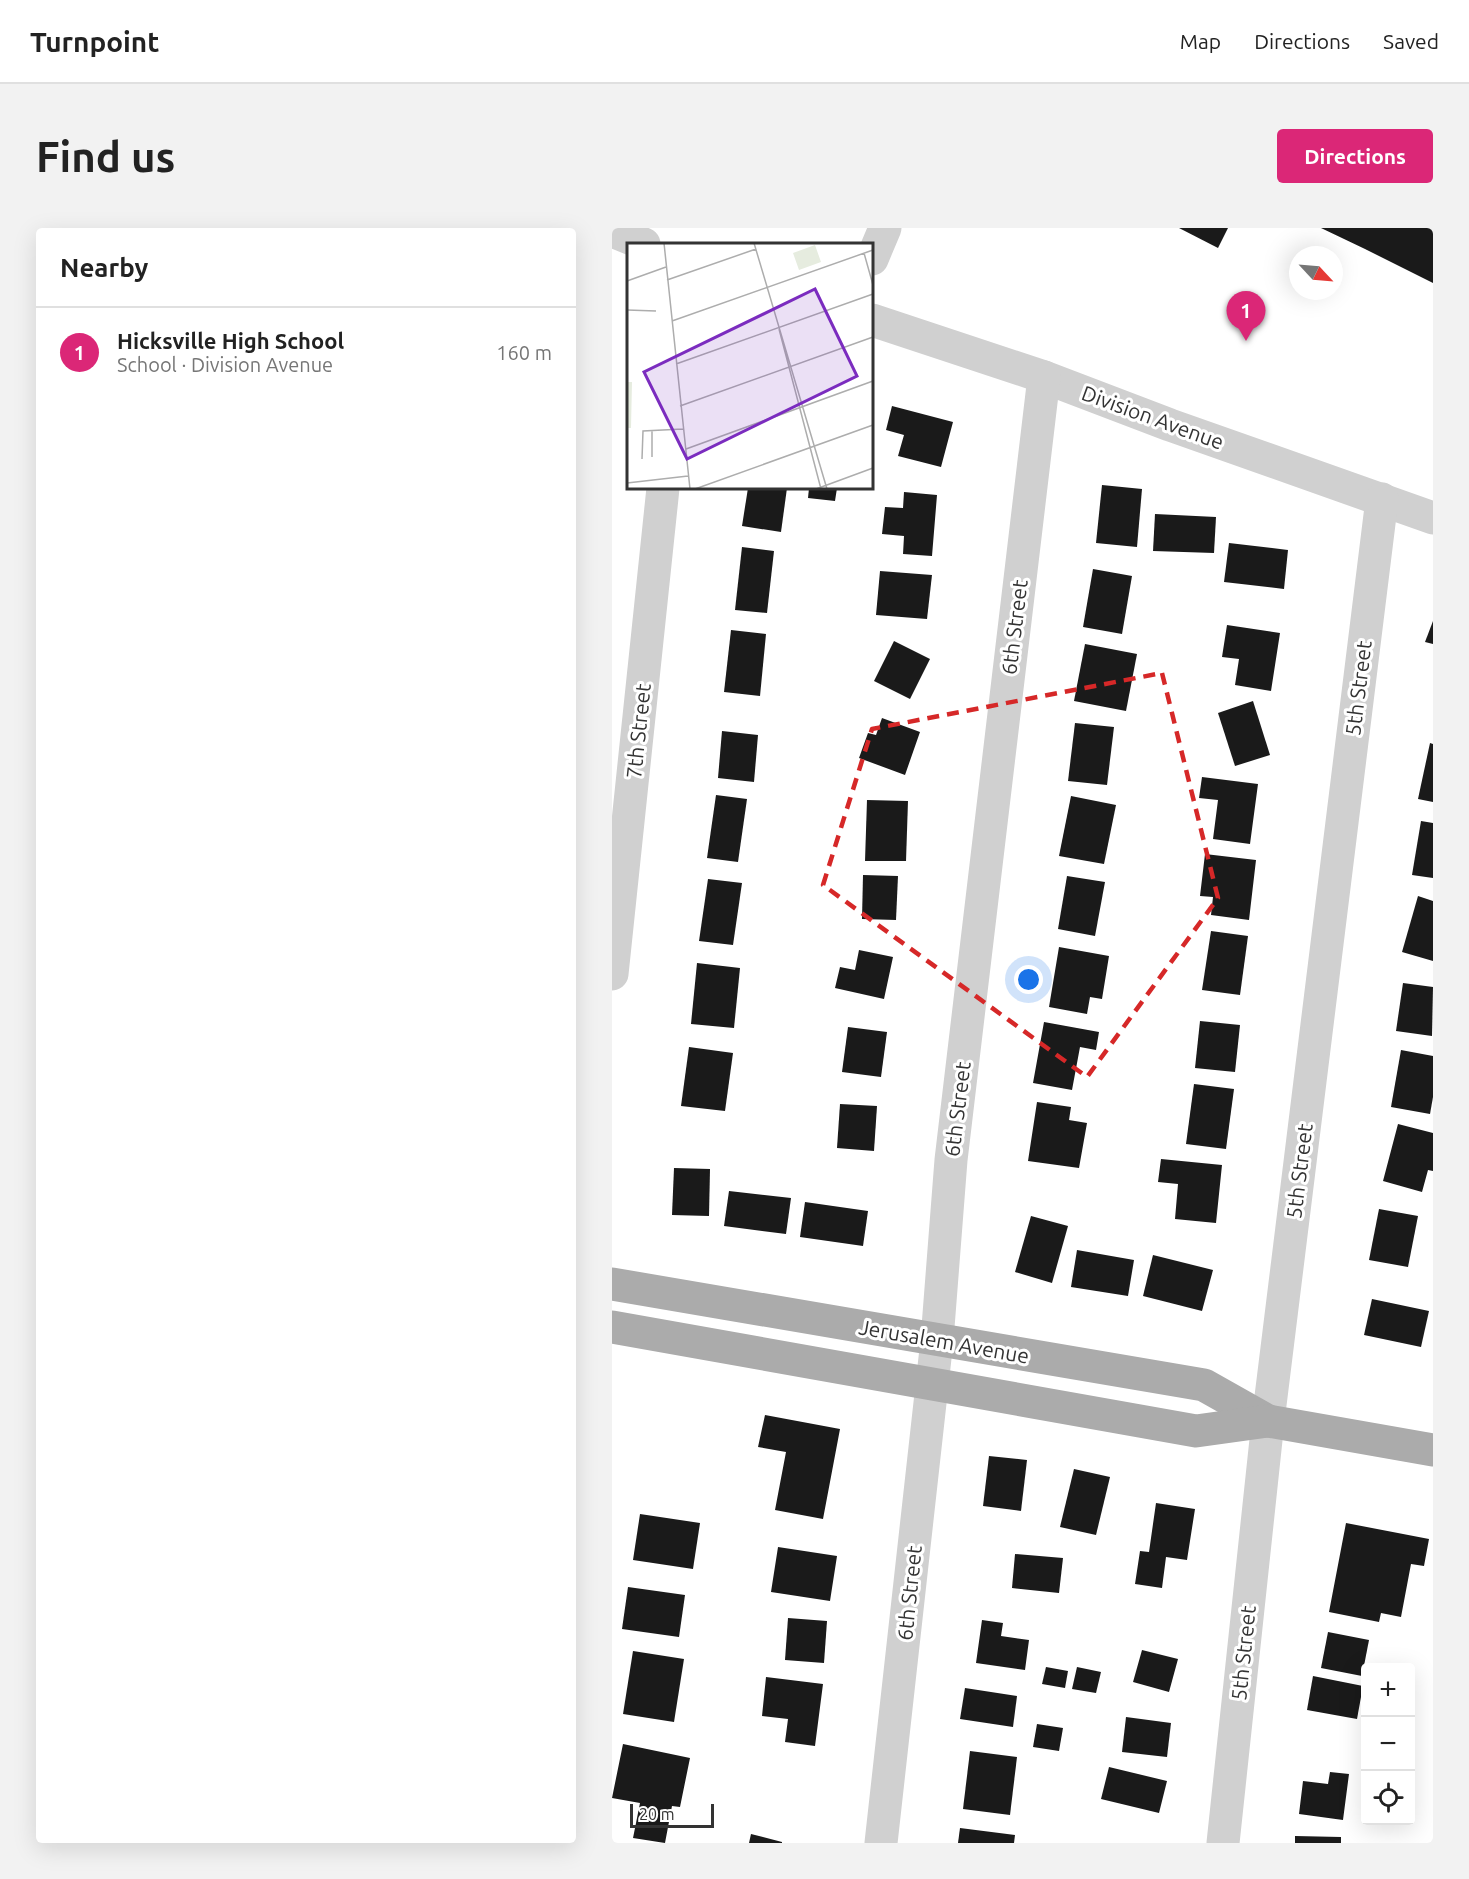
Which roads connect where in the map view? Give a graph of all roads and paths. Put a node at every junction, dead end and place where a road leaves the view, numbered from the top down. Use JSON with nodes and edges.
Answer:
{"nodes":[{"id":1,"x":885,"y":228,"type":"edge"},
{"id":2,"x":612,"y":231,"type":"edge"},
{"id":3,"x":642,"y":243,"type":"edge"},
{"id":4,"x":873,"y":258,"type":"edge"},
{"id":5,"x":873,"y":320,"type":"edge"},
{"id":6,"x":1044,"y":376,"type":"junction"},
{"id":7,"x":663,"y":489,"type":"edge"},
{"id":8,"x":1382,"y":499,"type":"junction"},
{"id":9,"x":1433,"y":518,"type":"edge"},
{"id":10,"x":612,"y":974,"type":"edge"},
{"id":11,"x":612,"y":1284,"type":"edge"},
{"id":12,"x":612,"y":1327,"type":"edge"},
{"id":13,"x":938,"y":1340,"type":"junction"},
{"id":14,"x":933,"y":1383,"type":"junction"},
{"id":15,"x":1269,"y":1421,"type":"junction"},
{"id":16,"x":1433,"y":1450,"type":"edge"},
{"id":17,"x":881,"y":1843,"type":"edge"},
{"id":18,"x":1223,"y":1843,"type":"edge"}],
"edges":[{"from":1,"to":4,"type":"street"},
{"from":2,"to":3,"type":"street"},
{"from":5,"to":6,"type":"street","name":"Division Avenue"},
{"from":6,"to":8,"type":"street","name":"Division Avenue"},
{"from":6,"to":13,"type":"street","name":"6th Street"},
{"from":7,"to":10,"type":"street","name":"7th Street"},
{"from":8,"to":9,"type":"street","name":"Division Avenue"},
{"from":8,"to":15,"type":"street","name":"5th Street"},
{"from":11,"to":13,"type":"main road","name":"Jerusalem Avenue"},
{"from":12,"to":14,"type":"main road","name":"Jerusalem Avenue"},
{"from":13,"to":14,"type":"street","name":"6th Street"},
{"from":13,"to":15,"type":"main road","name":"Jerusalem Avenue"},
{"from":14,"to":15,"type":"main road","name":"Jerusalem Avenue"},
{"from":14,"to":17,"type":"street","name":"6th Street"},
{"from":15,"to":16,"type":"main road","name":"Jerusalem Avenue"},
{"from":15,"to":18,"type":"street","name":"5th Street"}]}
